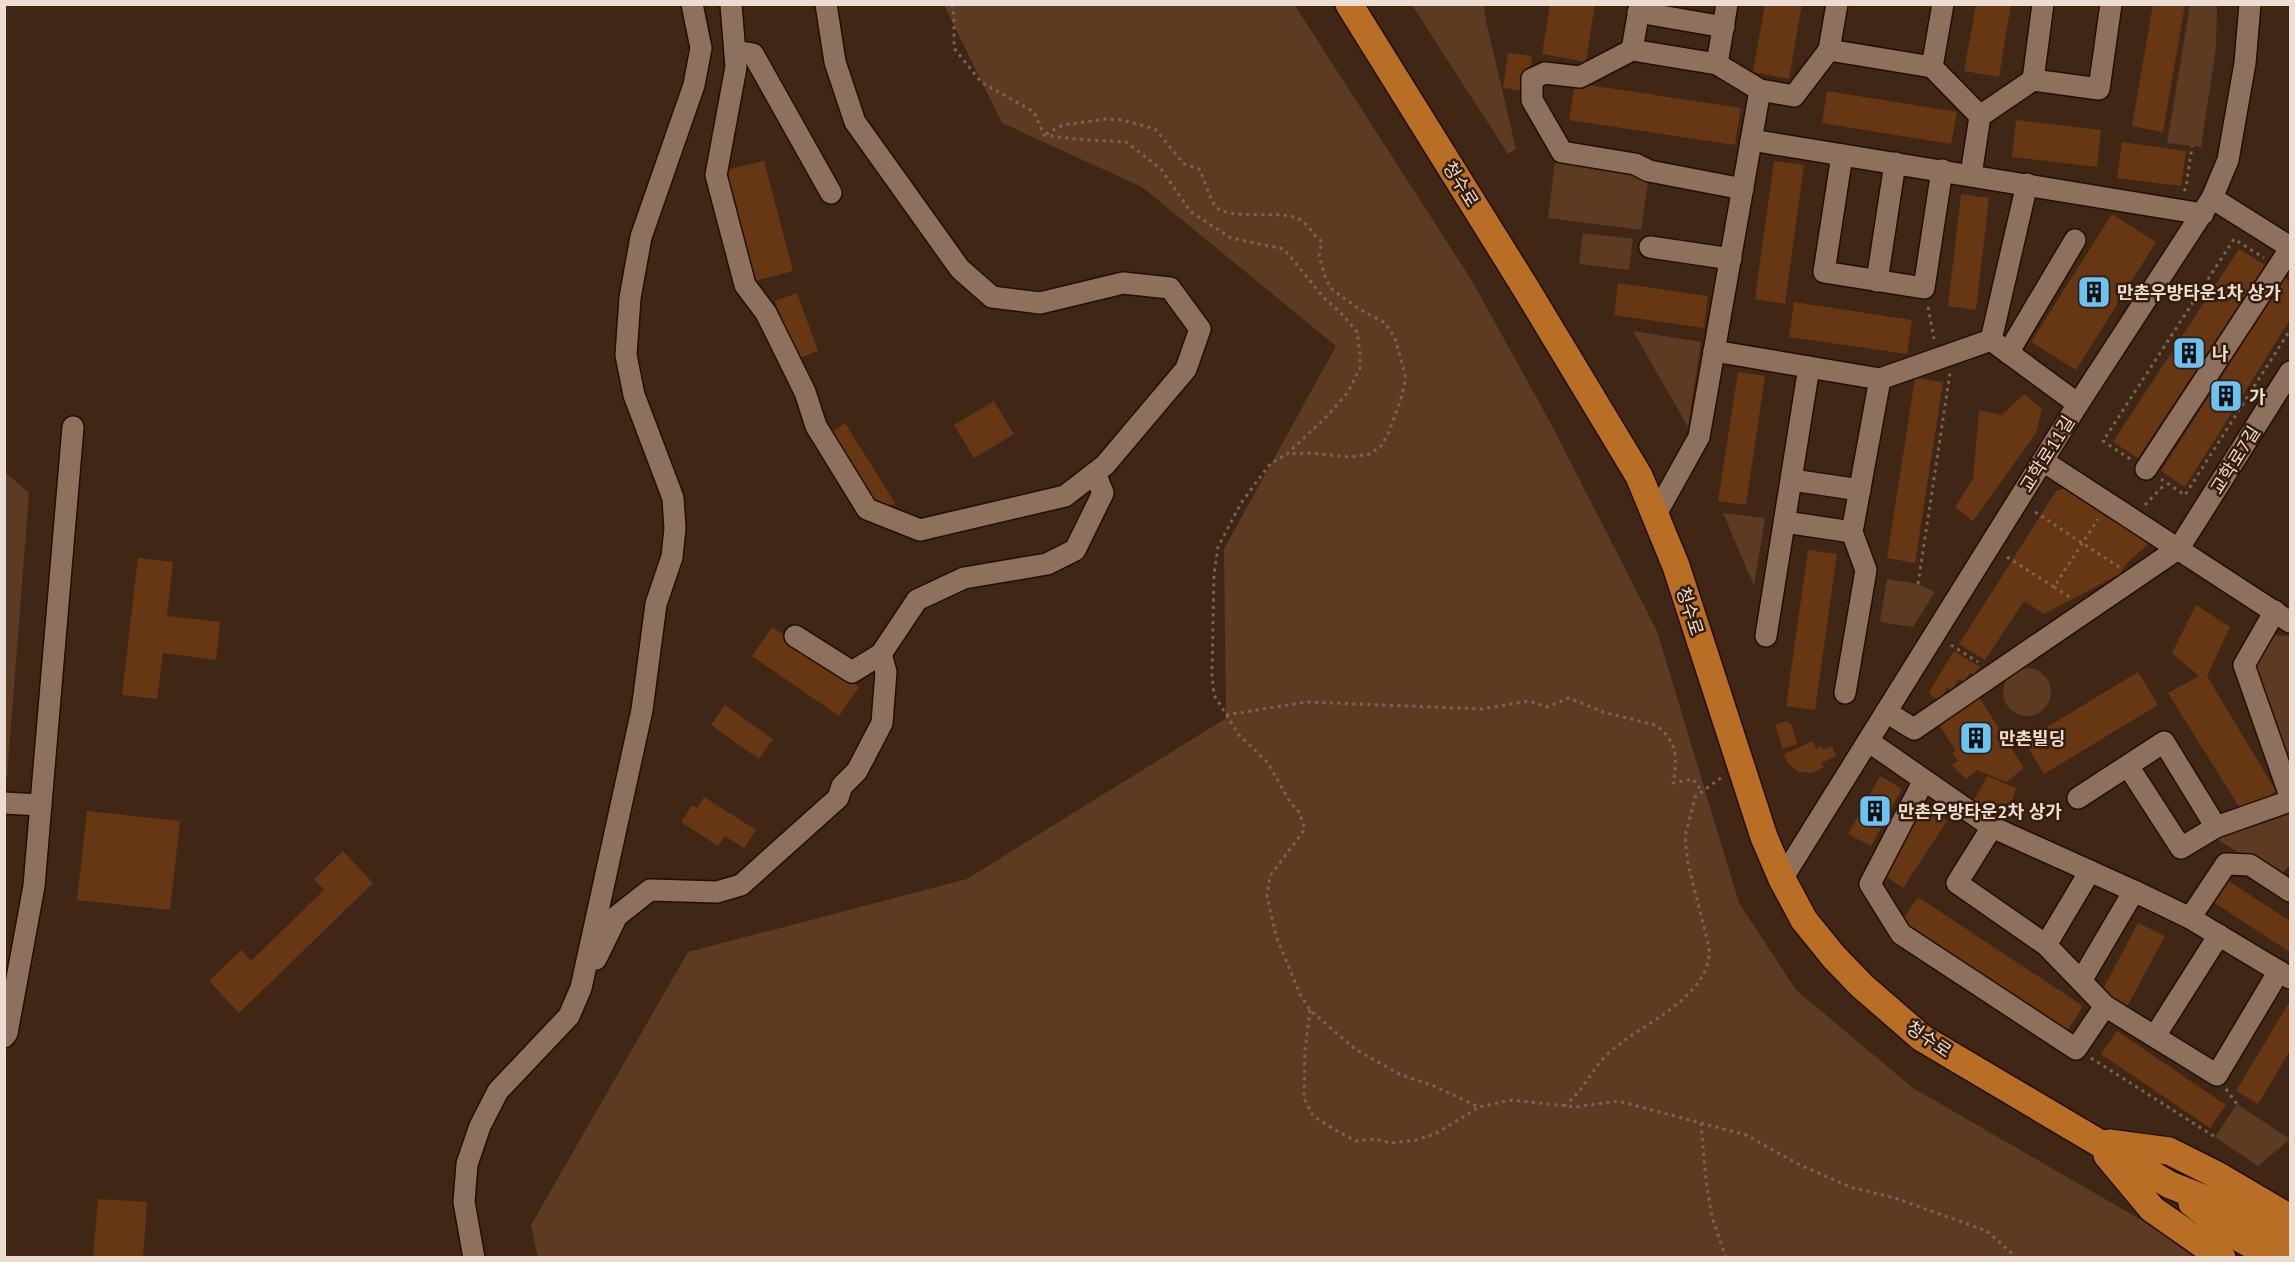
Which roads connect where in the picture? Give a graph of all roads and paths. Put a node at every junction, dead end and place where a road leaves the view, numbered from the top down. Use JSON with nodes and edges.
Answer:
{"nodes":[{"id":1,"x":692,"y":4,"type":"edge"},
{"id":2,"x":731,"y":4,"type":"edge"},
{"id":3,"x":826,"y":4,"type":"edge"},
{"id":4,"x":952,"y":4,"type":"edge"},
{"id":5,"x":1348,"y":4,"type":"edge"},
{"id":6,"x":1727,"y":4,"type":"edge"},
{"id":7,"x":1837,"y":4,"type":"edge"},
{"id":8,"x":1943,"y":4,"type":"edge"},
{"id":9,"x":2043,"y":4,"type":"edge"},
{"id":10,"x":2112,"y":4,"type":"edge"},
{"id":11,"x":2250,"y":4,"type":"edge"},
{"id":12,"x":1639,"y":8,"type":"edge"},
{"id":13,"x":1724,"y":27,"type":"junction"},
{"id":14,"x":1632,"y":50,"type":"junction"},
{"id":15,"x":1829,"y":50,"type":"junction"},
{"id":16,"x":735,"y":51,"type":"junction"},
{"id":17,"x":1718,"y":64,"type":"junction"},
{"id":18,"x":1932,"y":68,"type":"junction"},
{"id":19,"x":2033,"y":80,"type":"junction"},
{"id":20,"x":1760,"y":90,"type":"junction"},
{"id":21,"x":1980,"y":116,"type":"junction"},
{"id":22,"x":1044,"y":135,"type":"junction"},
{"id":23,"x":1751,"y":140,"type":"junction"},
{"id":24,"x":2192,"y":146,"type":"dead end"},
{"id":25,"x":1842,"y":155,"type":"junction"},
{"id":26,"x":1895,"y":163,"type":"junction"},
{"id":27,"x":1942,"y":170,"type":"junction"},
{"id":28,"x":1971,"y":175,"type":"junction"},
{"id":29,"x":2027,"y":184,"type":"junction"},
{"id":30,"x":1743,"y":189,"type":"junction"},
{"id":31,"x":831,"y":193,"type":"dead end"},
{"id":32,"x":2180,"y":197,"type":"dead end"},
{"id":33,"x":2207,"y":206,"type":"junction"},
{"id":34,"x":2075,"y":240,"type":"dead end"},
{"id":35,"x":1650,"y":247,"type":"dead end"},
{"id":36,"x":2290,"y":248,"type":"edge"},
{"id":37,"x":1731,"y":259,"type":"junction"},
{"id":38,"x":1876,"y":281,"type":"junction"},
{"id":39,"x":1924,"y":288,"type":"junction"},
{"id":40,"x":1999,"y":347,"type":"junction"},
{"id":41,"x":1714,"y":351,"type":"junction"},
{"id":42,"x":1946,"y":356,"type":"junction"},
{"id":43,"x":1809,"y":367,"type":"junction"},
{"id":44,"x":2290,"y":372,"type":"edge"},
{"id":45,"x":1880,"y":379,"type":"junction"},
{"id":46,"x":2078,"y":404,"type":"junction"},
{"id":47,"x":73,"y":427,"type":"dead end"},
{"id":48,"x":1287,"y":454,"type":"junction"},
{"id":49,"x":2043,"y":460,"type":"junction"},
{"id":50,"x":2146,"y":469,"type":"dead end"},
{"id":51,"x":1095,"y":473,"type":"junction"},
{"id":52,"x":1791,"y":480,"type":"junction"},
{"id":53,"x":2166,"y":483,"type":"dead end"},
{"id":54,"x":1860,"y":490,"type":"junction"},
{"id":55,"x":2108,"y":503,"type":"junction"},
{"id":56,"x":2145,"y":506,"type":"dead end"},
{"id":57,"x":2035,"y":512,"type":"dead end"},
{"id":58,"x":1655,"y":516,"type":"junction"},
{"id":59,"x":1785,"y":522,"type":"junction"},
{"id":60,"x":1852,"y":532,"type":"junction"},
{"id":61,"x":2082,"y":543,"type":"junction"},
{"id":62,"x":2179,"y":548,"type":"junction"},
{"id":63,"x":2007,"y":557,"type":"dead end"},
{"id":64,"x":2135,"y":577,"type":"junction"},
{"id":65,"x":1918,"y":584,"type":"dead end"},
{"id":66,"x":2283,"y":616,"type":"edge"},
{"id":67,"x":795,"y":636,"type":"dead end"},
{"id":68,"x":1767,"y":636,"type":"dead end"},
{"id":69,"x":1951,"y":645,"type":"dead end"},
{"id":70,"x":881,"y":654,"type":"junction"},
{"id":71,"x":1994,"y":672,"type":"junction"},
{"id":72,"x":1845,"y":693,"type":"dead end"},
{"id":73,"x":1886,"y":712,"type":"junction"},
{"id":74,"x":1226,"y":715,"type":"junction"},
{"id":75,"x":1868,"y":741,"type":"junction"},
{"id":76,"x":1740,"y":763,"type":"junction"},
{"id":77,"x":2128,"y":766,"type":"junction"},
{"id":78,"x":1924,"y":780,"type":"junction"},
{"id":79,"x":1702,"y":792,"type":"junction"},
{"id":80,"x":2290,"y":796,"type":"edge"},
{"id":81,"x":2078,"y":798,"type":"dead end"},
{"id":82,"x":2290,"y":801,"type":"edge"},
{"id":83,"x":4,"y":803,"type":"edge"},
{"id":84,"x":41,"y":805,"type":"junction"},
{"id":85,"x":1992,"y":827,"type":"junction"},
{"id":86,"x":2216,"y":827,"type":"junction"},
{"id":87,"x":2090,"y":871,"type":"junction"},
{"id":88,"x":1782,"y":879,"type":"junction"},
{"id":89,"x":2134,"y":891,"type":"junction"},
{"id":90,"x":2290,"y":891,"type":"edge"},
{"id":91,"x":2190,"y":918,"type":"junction"},
{"id":92,"x":2219,"y":935,"type":"junction"},
{"id":93,"x":2046,"y":945,"type":"junction"},
{"id":94,"x":586,"y":965,"type":"junction"},
{"id":95,"x":2285,"y":975,"type":"edge"},
{"id":96,"x":2081,"y":981,"type":"junction"},
{"id":97,"x":2105,"y":1006,"type":"junction"},
{"id":98,"x":1310,"y":1010,"type":"junction"},
{"id":99,"x":2155,"y":1036,"type":"junction"},
{"id":100,"x":4,"y":1037,"type":"edge"},
{"id":101,"x":2076,"y":1049,"type":"junction"},
{"id":102,"x":1564,"y":1106,"type":"junction"},
{"id":103,"x":1479,"y":1107,"type":"junction"},
{"id":104,"x":1701,"y":1123,"type":"junction"},
{"id":105,"x":2215,"y":1137,"type":"dead end"},
{"id":106,"x":2094,"y":1141,"type":"junction"},
{"id":107,"x":2290,"y":1218,"type":"edge"},
{"id":108,"x":2227,"y":1239,"type":"edge"},
{"id":109,"x":2290,"y":1240,"type":"edge"},
{"id":110,"x":474,"y":1257,"type":"edge"},
{"id":111,"x":1726,"y":1257,"type":"edge"},
{"id":112,"x":2017,"y":1257,"type":"edge"},
{"id":113,"x":2276,"y":1257,"type":"edge"}],
"edges":[{"from":1,"to":94,"type":"street"},
{"from":2,"to":16,"type":"street"},
{"from":3,"to":51,"type":"street"},
{"from":4,"to":22,"type":"path"},
{"from":5,"to":58,"type":"main road","name":"청수로"},
{"from":6,"to":13,"type":"street"},
{"from":7,"to":15,"type":"street"},
{"from":8,"to":18,"type":"street"},
{"from":9,"to":19,"type":"street"},
{"from":10,"to":19,"type":"street"},
{"from":11,"to":33,"type":"street","name":"교학로11길"},
{"from":12,"to":13,"type":"street"},
{"from":12,"to":14,"type":"street"},
{"from":13,"to":17,"type":"street"},
{"from":14,"to":17,"type":"street"},
{"from":14,"to":30,"type":"street"},
{"from":15,"to":18,"type":"street"},
{"from":15,"to":20,"type":"street"},
{"from":16,"to":31,"type":"street"},
{"from":16,"to":51,"type":"street"},
{"from":17,"to":20,"type":"street"},
{"from":18,"to":21,"type":"street"},
{"from":19,"to":21,"type":"street"},
{"from":20,"to":23,"type":"street"},
{"from":21,"to":28,"type":"street"},
{"from":22,"to":48,"type":"path"},
{"from":22,"to":48,"type":"path"},
{"from":23,"to":25,"type":"street"},
{"from":23,"to":30,"type":"street"},
{"from":24,"to":32,"type":"path"},
{"from":25,"to":26,"type":"street"},
{"from":25,"to":38,"type":"street"},
{"from":26,"to":27,"type":"street"},
{"from":26,"to":38,"type":"street"},
{"from":27,"to":28,"type":"street"},
{"from":27,"to":39,"type":"street"},
{"from":28,"to":29,"type":"street"},
{"from":29,"to":33,"type":"street"},
{"from":29,"to":40,"type":"street"},
{"from":30,"to":37,"type":"street"},
{"from":33,"to":36,"type":"street"},
{"from":33,"to":46,"type":"street","name":"교학로11길"},
{"from":34,"to":40,"type":"street"},
{"from":35,"to":37,"type":"street"},
{"from":36,"to":50,"type":"street"},
{"from":37,"to":41,"type":"street"},
{"from":38,"to":39,"type":"street"},
{"from":39,"to":42,"type":"path"},
{"from":40,"to":42,"type":"street"},
{"from":40,"to":46,"type":"street"},
{"from":41,"to":43,"type":"street"},
{"from":41,"to":58,"type":"street"},
{"from":42,"to":45,"type":"street"},
{"from":42,"to":65,"type":"path"},
{"from":43,"to":45,"type":"street"},
{"from":43,"to":52,"type":"street"},
{"from":44,"to":62,"type":"street","name":"교학로7길"},
{"from":45,"to":54,"type":"street"},
{"from":46,"to":49,"type":"street","name":"교학로11길"},
{"from":47,"to":84,"type":"street"},
{"from":48,"to":74,"type":"path"},
{"from":49,"to":55,"type":"street"},
{"from":49,"to":73,"type":"street","name":"교학로11길"},
{"from":51,"to":70,"type":"street"},
{"from":52,"to":54,"type":"street"},
{"from":52,"to":59,"type":"street"},
{"from":53,"to":56,"type":"path"},
{"from":54,"to":60,"type":"street"},
{"from":55,"to":61,"type":"path"},
{"from":55,"to":62,"type":"street"},
{"from":57,"to":61,"type":"path"},
{"from":58,"to":76,"type":"main road","name":"청수로"},
{"from":59,"to":60,"type":"street"},
{"from":59,"to":68,"type":"street"},
{"from":60,"to":72,"type":"street"},
{"from":61,"to":63,"type":"path"},
{"from":61,"to":64,"type":"path"},
{"from":62,"to":64,"type":"street"},
{"from":62,"to":66,"type":"street"},
{"from":64,"to":71,"type":"street"},
{"from":66,"to":80,"type":"street"},
{"from":67,"to":70,"type":"street"},
{"from":69,"to":71,"type":"path"},
{"from":70,"to":94,"type":"street"},
{"from":71,"to":73,"type":"street"},
{"from":73,"to":75,"type":"street","name":"교학로11길"},
{"from":74,"to":79,"type":"path"},
{"from":74,"to":98,"type":"path"},
{"from":75,"to":78,"type":"street"},
{"from":75,"to":88,"type":"street","name":"교학로11길"},
{"from":76,"to":79,"type":"path"},
{"from":76,"to":88,"type":"main road","name":"청수로"},
{"from":77,"to":81,"type":"street"},
{"from":77,"to":86,"type":"street"},
{"from":77,"to":86,"type":"street"},
{"from":78,"to":85,"type":"street"},
{"from":78,"to":101,"type":"street"},
{"from":79,"to":102,"type":"path"},
{"from":82,"to":86,"type":"street"},
{"from":83,"to":84,"type":"street"},
{"from":84,"to":100,"type":"street"},
{"from":85,"to":87,"type":"street"},
{"from":85,"to":93,"type":"street"},
{"from":87,"to":89,"type":"street"},
{"from":87,"to":93,"type":"street"},
{"from":88,"to":106,"type":"main road","name":"청수로"},
{"from":89,"to":91,"type":"street"},
{"from":89,"to":96,"type":"street"},
{"from":90,"to":91,"type":"street"},
{"from":91,"to":92,"type":"street"},
{"from":92,"to":95,"type":"street"},
{"from":92,"to":99,"type":"street"},
{"from":93,"to":96,"type":"street"},
{"from":94,"to":110,"type":"street"},
{"from":95,"to":99,"type":"street"},
{"from":96,"to":97,"type":"street"},
{"from":97,"to":99,"type":"street"},
{"from":97,"to":101,"type":"street"},
{"from":98,"to":103,"type":"path"},
{"from":98,"to":103,"type":"path"},
{"from":101,"to":105,"type":"path"},
{"from":102,"to":103,"type":"path"},
{"from":102,"to":104,"type":"path"},
{"from":104,"to":111,"type":"path"},
{"from":104,"to":112,"type":"path"},
{"from":106,"to":107,"type":"main road","name":"청수로"},
{"from":106,"to":108,"type":"main road","name":"청수로"},
{"from":106,"to":108,"type":"main road"},
{"from":108,"to":109,"type":"main road"},
{"from":108,"to":113,"type":"main road"}]}
